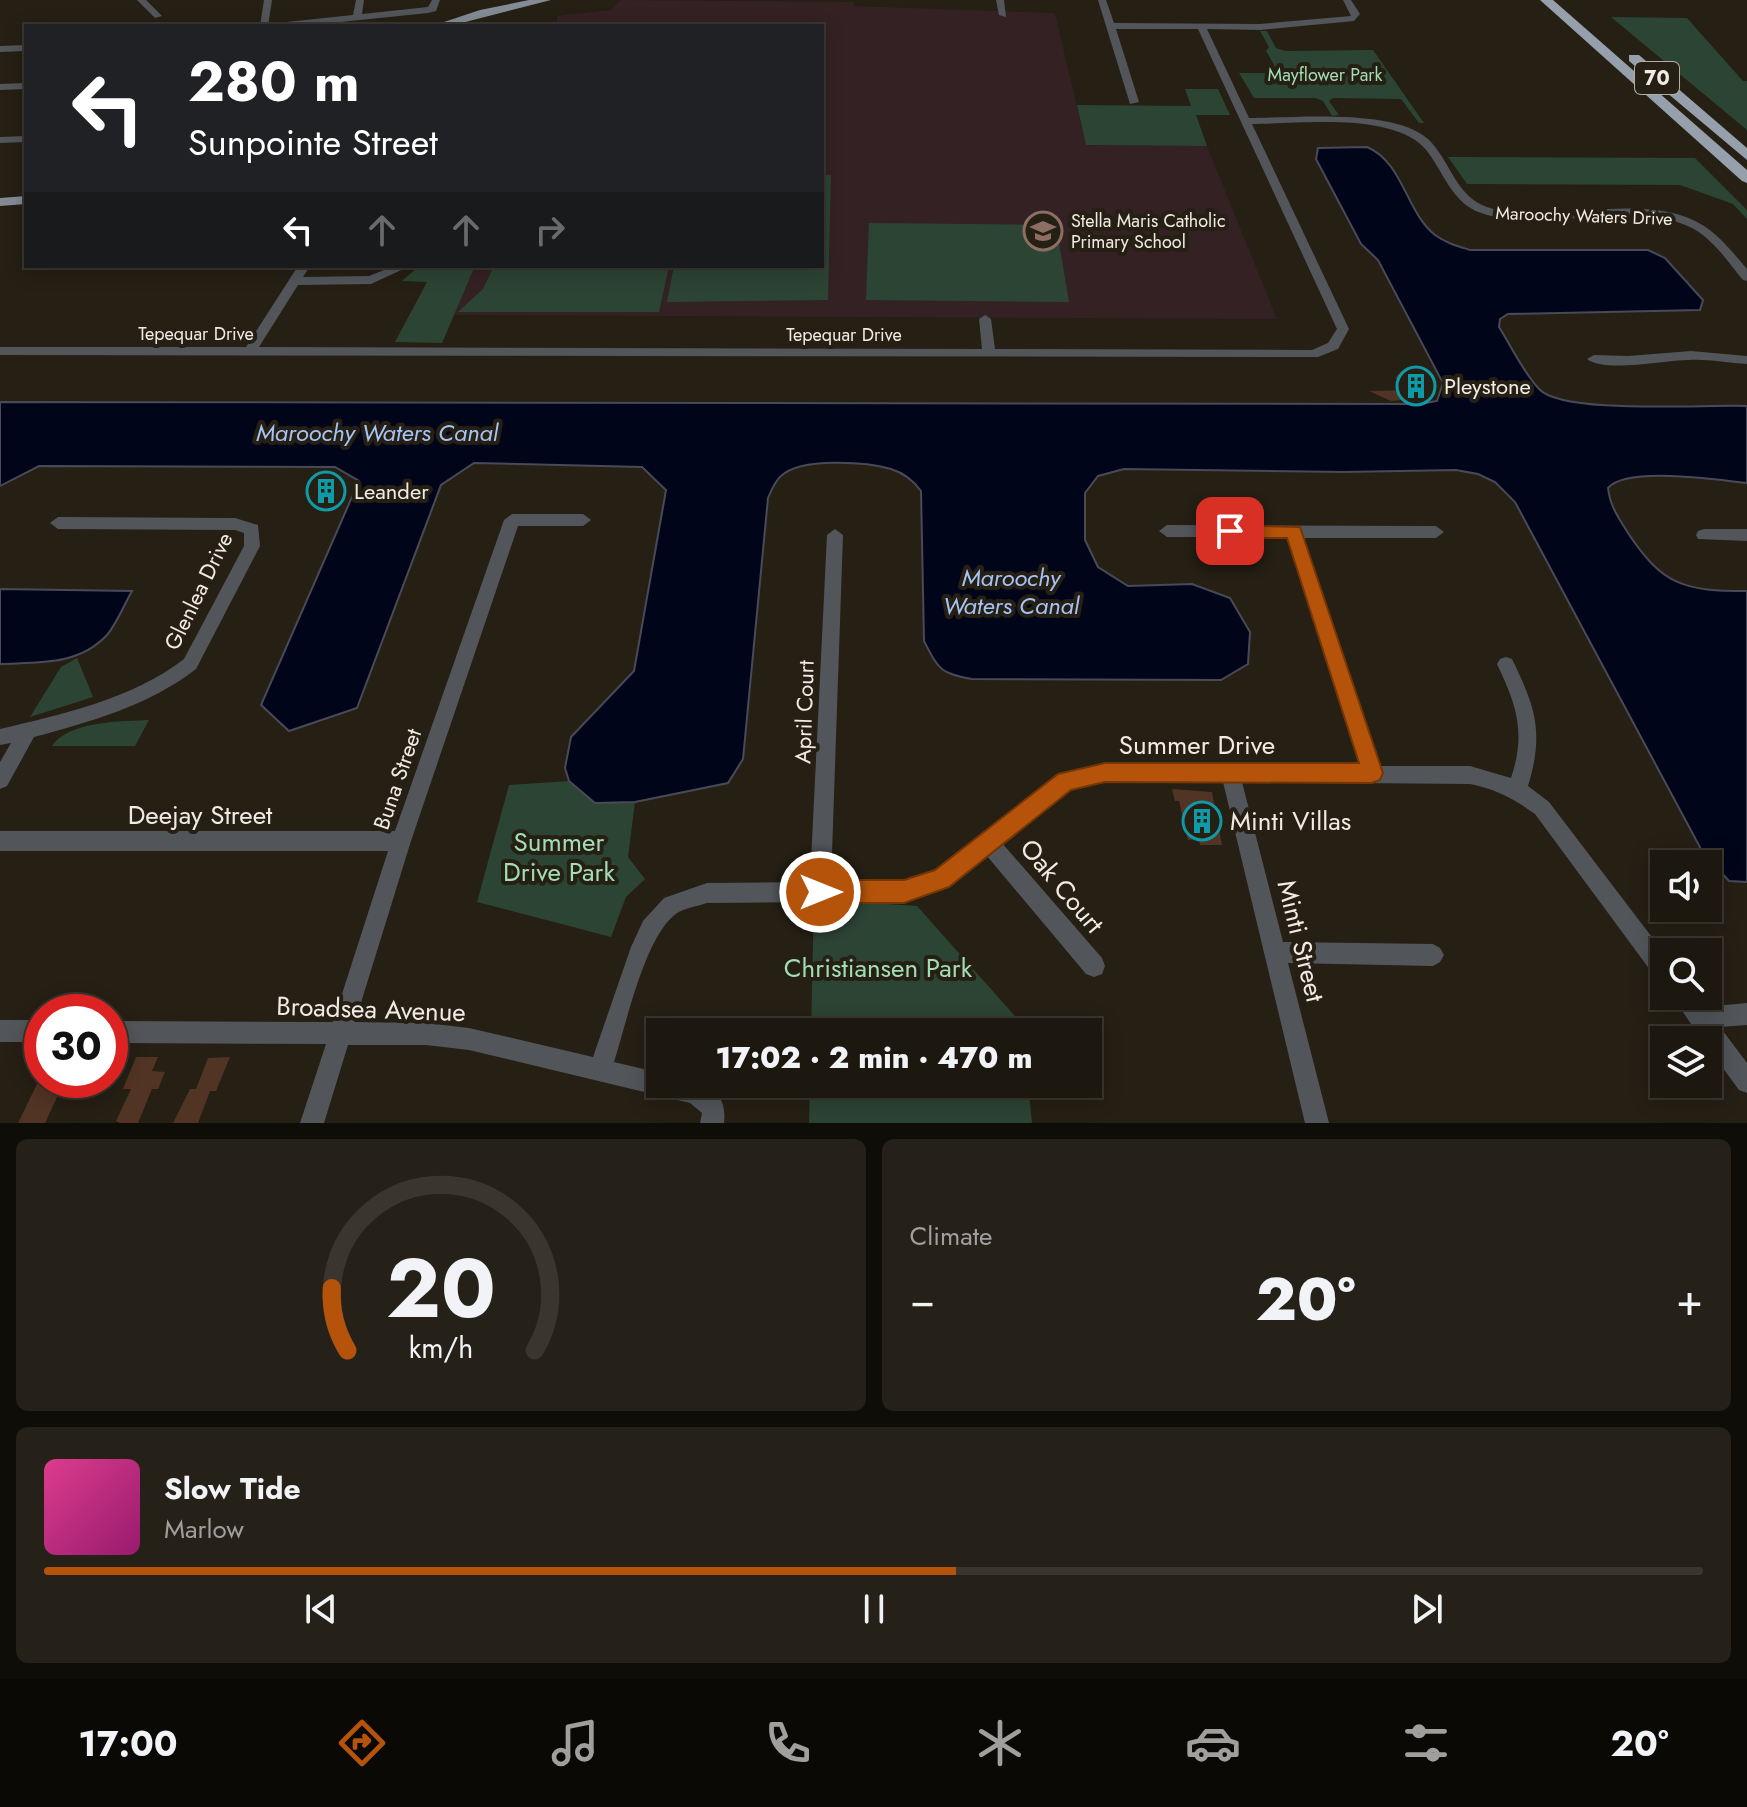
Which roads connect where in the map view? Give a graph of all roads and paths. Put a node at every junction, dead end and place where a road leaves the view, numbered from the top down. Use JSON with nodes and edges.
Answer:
{"nodes":[{"id":1,"x":141,"y":0,"type":"edge"},
{"id":2,"x":268,"y":0,"type":"edge"},
{"id":3,"x":360,"y":0,"type":"edge"},
{"id":4,"x":436,"y":0,"type":"edge"},
{"id":5,"x":518,"y":0,"type":"edge"},
{"id":6,"x":546,"y":0,"type":"edge"},
{"id":7,"x":1000,"y":0,"type":"edge"},
{"id":8,"x":1102,"y":0,"type":"edge"},
{"id":9,"x":1347,"y":0,"type":"edge"},
{"id":10,"x":1546,"y":0,"type":"edge"},
{"id":11,"x":1567,"y":0,"type":"edge"},
{"id":12,"x":1003,"y":15,"type":"dead end"},
{"id":13,"x":158,"y":16,"type":"dead end"},
{"id":14,"x":357,"y":17,"type":"junction"},
{"id":15,"x":264,"y":24,"type":"edge"},
{"id":16,"x":295,"y":24,"type":"edge"},
{"id":17,"x":429,"y":24,"type":"edge"},
{"id":18,"x":445,"y":24,"type":"edge"},
{"id":19,"x":1110,"y":26,"type":"junction"},
{"id":20,"x":1201,"y":27,"type":"junction"},
{"id":21,"x":24,"y":48,"type":"edge"},
{"id":22,"x":0,"y":49,"type":"edge"},
{"id":23,"x":24,"y":86,"type":"edge"},
{"id":24,"x":0,"y":87,"type":"edge"},
{"id":25,"x":1134,"y":102,"type":"dead end"},
{"id":26,"x":1245,"y":121,"type":"junction"},
{"id":27,"x":24,"y":139,"type":"edge"},
{"id":28,"x":0,"y":140,"type":"edge"},
{"id":29,"x":1747,"y":156,"type":"edge"},
{"id":30,"x":1747,"y":178,"type":"edge"},
{"id":31,"x":24,"y":192,"type":"edge"},
{"id":32,"x":0,"y":194,"type":"edge"},
{"id":33,"x":24,"y":200,"type":"edge"},
{"id":34,"x":0,"y":202,"type":"edge"},
{"id":35,"x":303,"y":268,"type":"edge"},
{"id":36,"x":399,"y":268,"type":"edge"},
{"id":37,"x":1747,"y":277,"type":"edge"},
{"id":38,"x":294,"y":281,"type":"junction"},
{"id":39,"x":985,"y":319,"type":"dead end"},
{"id":40,"x":0,"y":351,"type":"edge"},
{"id":41,"x":249,"y":353,"type":"junction"},
{"id":42,"x":989,"y":354,"type":"junction"},
{"id":43,"x":1594,"y":359,"type":"dead end"},
{"id":44,"x":1747,"y":360,"type":"edge"},
{"id":45,"x":583,"y":520,"type":"dead end"},
{"id":46,"x":58,"y":523,"type":"dead end"},
{"id":47,"x":1167,"y":531,"type":"dead end"},
{"id":48,"x":1293,"y":531,"type":"junction"},
{"id":49,"x":1436,"y":532,"type":"dead end"},
{"id":50,"x":835,"y":535,"type":"dead end"},
{"id":51,"x":1704,"y":535,"type":"dead end"},
{"id":52,"x":1747,"y":535,"type":"edge"},
{"id":53,"x":1506,"y":664,"type":"dead end"},
{"id":54,"x":28,"y":731,"type":"junction"},
{"id":55,"x":0,"y":737,"type":"edge"},
{"id":56,"x":1230,"y":772,"type":"junction"},
{"id":57,"x":1372,"y":773,"type":"junction"},
{"id":58,"x":0,"y":780,"type":"edge"},
{"id":59,"x":1517,"y":790,"type":"junction"},
{"id":60,"x":0,"y":841,"type":"edge"},
{"id":61,"x":401,"y":841,"type":"junction"},
{"id":62,"x":987,"y":841,"type":"junction"},
{"id":63,"x":820,"y":892,"type":"junction"},
{"id":64,"x":1650,"y":951,"type":"edge"},
{"id":65,"x":1276,"y":952,"type":"junction"},
{"id":66,"x":1433,"y":955,"type":"dead end"},
{"id":67,"x":1094,"y":966,"type":"dead end"},
{"id":68,"x":1693,"y":1010,"type":"edge"},
{"id":69,"x":1747,"y":1014,"type":"edge"},
{"id":70,"x":1699,"y":1018,"type":"junction"},
{"id":71,"x":0,"y":1031,"type":"edge"},
{"id":72,"x":24,"y":1031,"type":"edge"},
{"id":73,"x":128,"y":1032,"type":"edge"},
{"id":74,"x":341,"y":1034,"type":"junction"},
{"id":75,"x":600,"y":1071,"type":"junction"},
{"id":76,"x":1747,"y":1082,"type":"edge"},
{"id":77,"x":713,"y":1115,"type":"edge"},
{"id":78,"x":312,"y":1123,"type":"edge"},
{"id":79,"x":1317,"y":1123,"type":"edge"}],
"edges":[{"from":1,"to":13,"type":"street"},
{"from":2,"to":15,"type":"street"},
{"from":3,"to":14,"type":"street"},
{"from":4,"to":14,"type":"street"},
{"from":5,"to":17,"type":"main road"},
{"from":6,"to":18,"type":"main road"},
{"from":7,"to":12,"type":"street"},
{"from":8,"to":19,"type":"street"},
{"from":9,"to":20,"type":"street"},
{"from":10,"to":30,"type":"highway","number":"70"},
{"from":11,"to":29,"type":"highway","number":"70"},
{"from":14,"to":16,"type":"street"},
{"from":19,"to":20,"type":"street"},
{"from":19,"to":25,"type":"street"},
{"from":20,"to":26,"type":"street","name":"Tepequar Drive"},
{"from":21,"to":22,"type":"street"},
{"from":23,"to":24,"type":"street"},
{"from":26,"to":37,"type":"street","name":"Maroochy Waters Drive"},
{"from":26,"to":42,"type":"street","name":"Tepequar Drive"},
{"from":27,"to":28,"type":"street"},
{"from":31,"to":32,"type":"main road"},
{"from":33,"to":34,"type":"main road"},
{"from":35,"to":38,"type":"street"},
{"from":36,"to":38,"type":"street"},
{"from":38,"to":41,"type":"street"},
{"from":39,"to":42,"type":"street"},
{"from":40,"to":41,"type":"street","name":"Tepequar Drive"},
{"from":41,"to":42,"type":"street","name":"Tepequar Drive"},
{"from":43,"to":44,"type":"street"},
{"from":45,"to":61,"type":"street","name":"Buna Street"},
{"from":46,"to":54,"type":"street","name":"Glenlea Drive"},
{"from":47,"to":48,"type":"street"},
{"from":48,"to":49,"type":"street"},
{"from":48,"to":57,"type":"street"},
{"from":50,"to":63,"type":"street","name":"April Court"},
{"from":51,"to":52,"type":"street"},
{"from":53,"to":59,"type":"street"},
{"from":54,"to":55,"type":"street","name":"Glenlea Drive"},
{"from":54,"to":58,"type":"street"},
{"from":56,"to":57,"type":"street","name":"Summer Drive"},
{"from":56,"to":62,"type":"street","name":"Summer Drive"},
{"from":56,"to":65,"type":"street","name":"Minti Street"},
{"from":57,"to":59,"type":"street","name":"Summer Drive"},
{"from":59,"to":64,"type":"street","name":"Summer Drive"},
{"from":60,"to":61,"type":"street","name":"Deejay Street"},
{"from":61,"to":74,"type":"street","name":"Buna Street"},
{"from":62,"to":63,"type":"street","name":"Summer Drive"},
{"from":62,"to":67,"type":"street","name":"Oak Court"},
{"from":63,"to":75,"type":"street","name":"Summer Drive"},
{"from":65,"to":66,"type":"street"},
{"from":65,"to":79,"type":"street","name":"Minti Street"},
{"from":68,"to":70,"type":"street"},
{"from":69,"to":70,"type":"street"},
{"from":70,"to":76,"type":"street"},
{"from":71,"to":72,"type":"street"},
{"from":73,"to":74,"type":"street","name":"Broadsea Avenue"},
{"from":74,"to":75,"type":"street","name":"Broadsea Avenue"},
{"from":74,"to":78,"type":"street","name":"Buna Street"},
{"from":75,"to":77,"type":"street","name":"Broadsea Avenue"}]}
